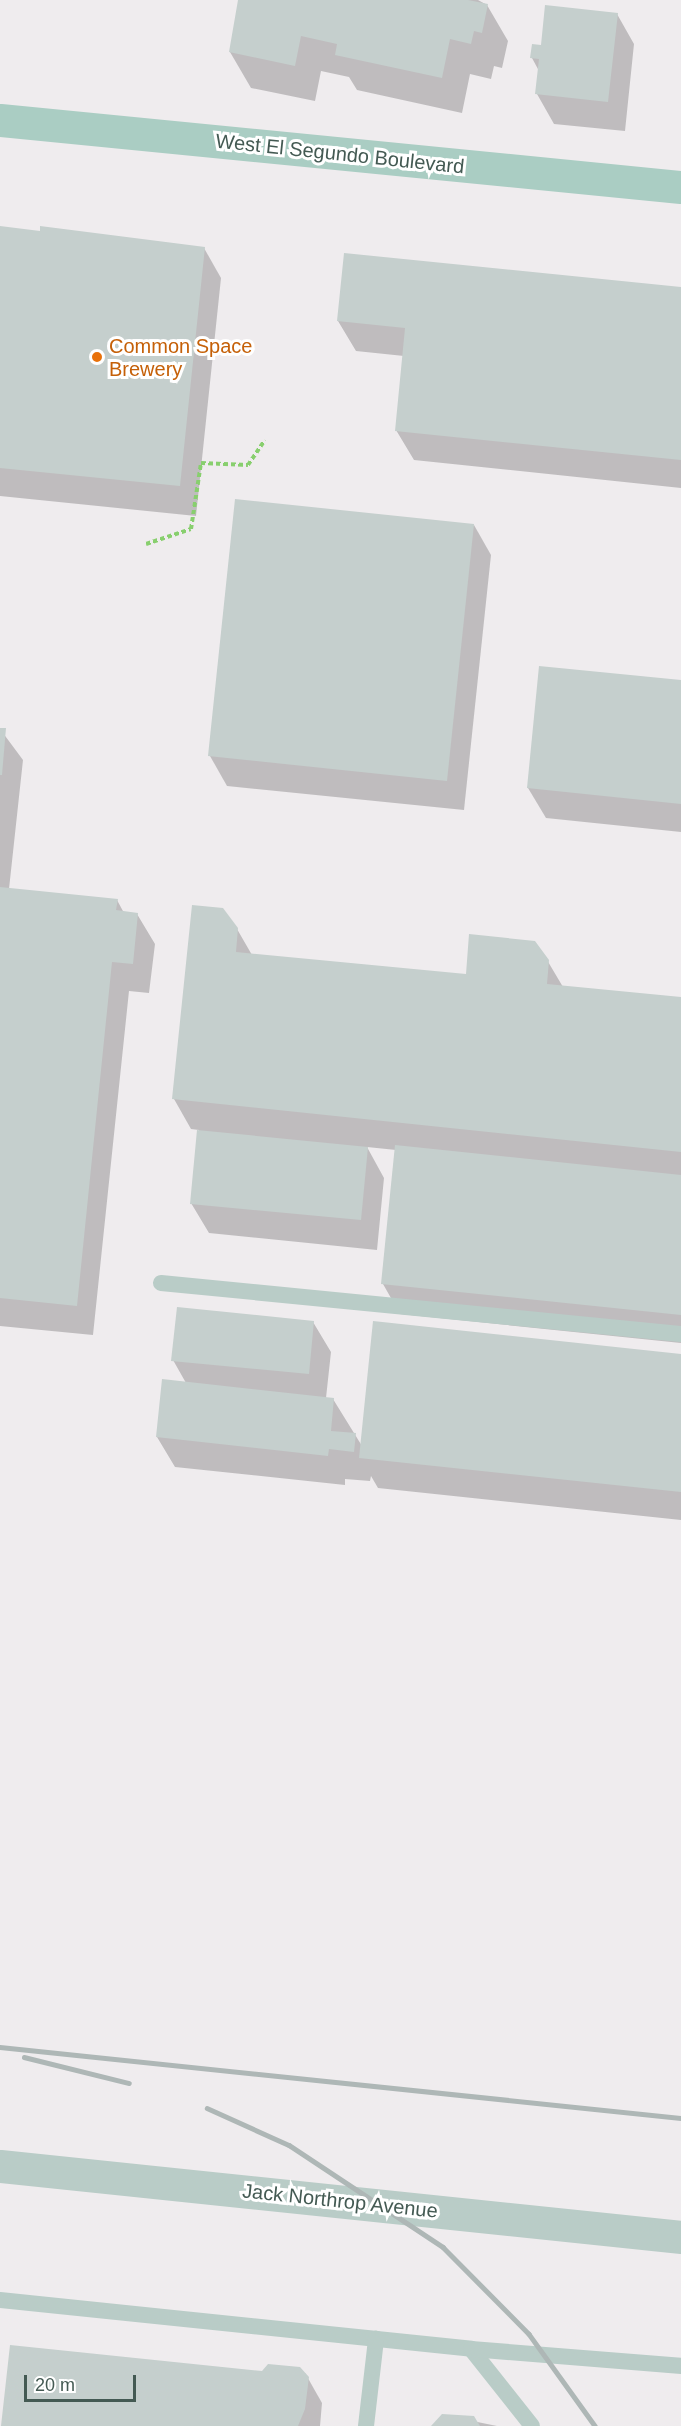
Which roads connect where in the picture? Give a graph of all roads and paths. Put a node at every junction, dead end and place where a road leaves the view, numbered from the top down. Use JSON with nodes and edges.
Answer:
{"nodes":[{"id":1,"x":0,"y":120,"type":"edge"},
{"id":2,"x":681,"y":187,"type":"edge"},
{"id":3,"x":265,"y":440,"type":"dead end"},
{"id":4,"x":146,"y":544,"type":"dead end"},
{"id":5,"x":161,"y":1283,"type":"dead end"},
{"id":6,"x":681,"y":1334,"type":"edge"},
{"id":7,"x":0,"y":2166,"type":"edge"},
{"id":8,"x":681,"y":2237,"type":"edge"},
{"id":9,"x":0,"y":2300,"type":"edge"},
{"id":10,"x":376,"y":2339,"type":"junction"},
{"id":11,"x":471,"y":2349,"type":"junction"},
{"id":12,"x":681,"y":2366,"type":"edge"},
{"id":13,"x":366,"y":2426,"type":"edge"},
{"id":14,"x":532,"y":2426,"type":"edge"}],
"edges":[{"from":1,"to":2,"type":"main road","name":"West El Segundo Boulevard"},
{"from":3,"to":4,"type":"path"},
{"from":5,"to":6,"type":"lane"},
{"from":7,"to":8,"type":"street","name":"Jack Northrop Avenue"},
{"from":9,"to":10,"type":"lane"},
{"from":10,"to":11,"type":"lane"},
{"from":10,"to":13,"type":"lane"},
{"from":11,"to":12,"type":"lane"},
{"from":11,"to":14,"type":"lane"}]}
